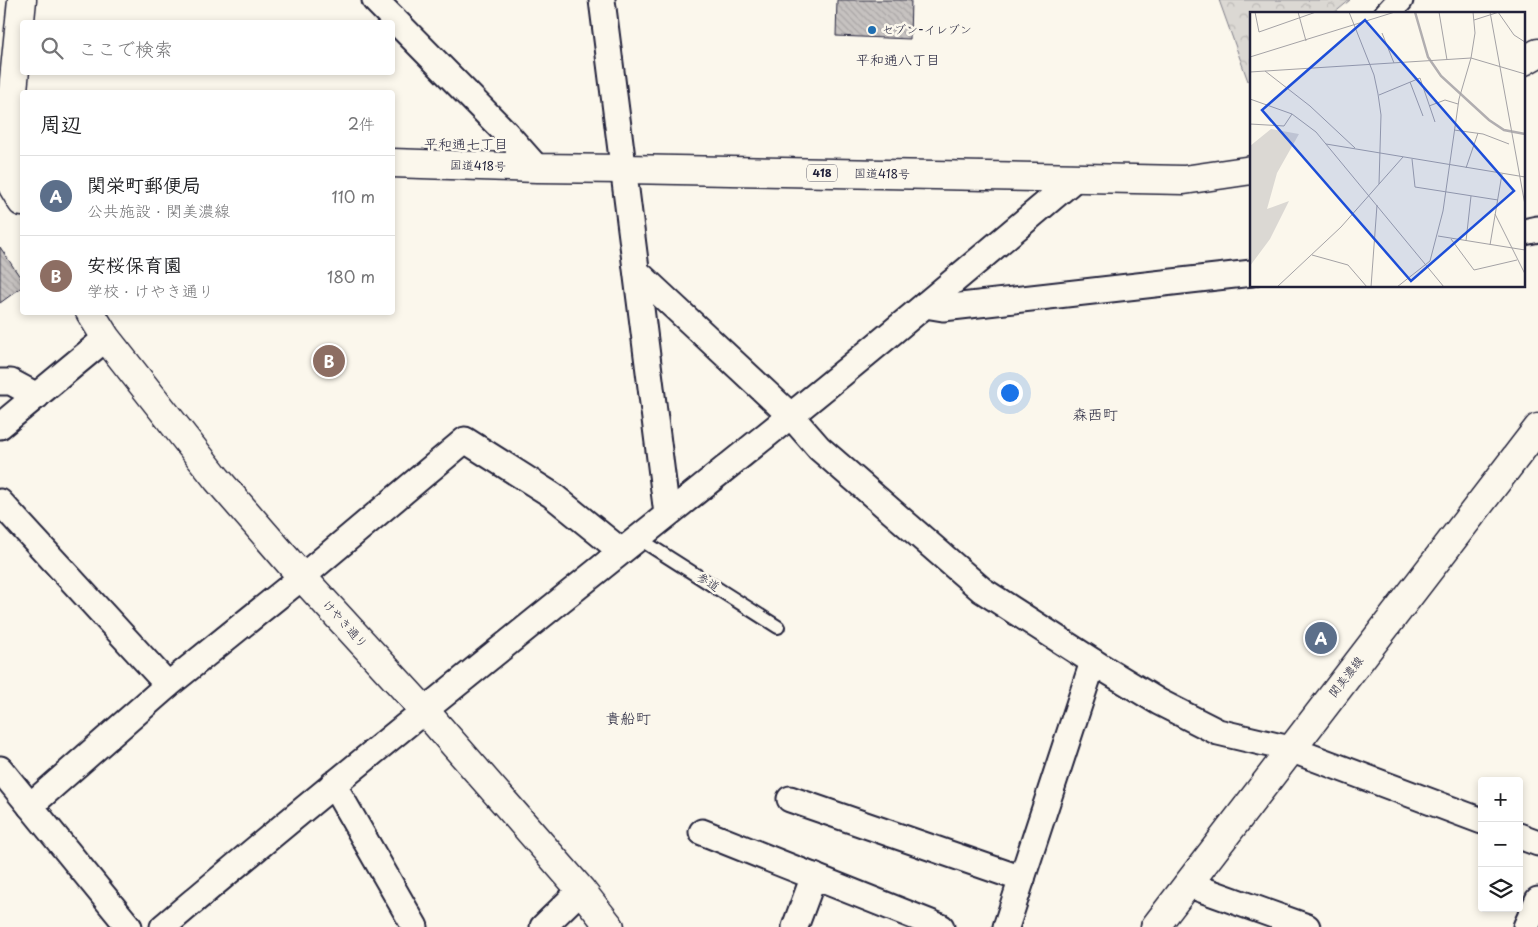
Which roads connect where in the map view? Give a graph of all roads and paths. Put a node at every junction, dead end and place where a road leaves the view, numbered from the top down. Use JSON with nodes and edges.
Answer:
{"nodes":[{"id":1,"x":22,"y":0,"type":"edge"},
{"id":2,"x":376,"y":0,"type":"edge"},
{"id":3,"x":602,"y":0,"type":"edge"},
{"id":4,"x":1400,"y":0,"type":"edge"},
{"id":5,"x":1389,"y":12,"type":"edge"},
{"id":6,"x":20,"y":20,"type":"edge"},
{"id":7,"x":20,"y":25,"type":"edge"},
{"id":8,"x":1538,"y":53,"type":"edge"},
{"id":9,"x":1526,"y":60,"type":"edge"},
{"id":10,"x":10,"y":150,"type":"edge"},
{"id":11,"x":395,"y":163,"type":"edge"},
{"id":12,"x":537,"y":168,"type":"junction"},
{"id":13,"x":624,"y":169,"type":"junction"},
{"id":14,"x":1250,"y":170,"type":"edge"},
{"id":15,"x":1076,"y":178,"type":"junction"},
{"id":16,"x":20,"y":199,"type":"edge"},
{"id":17,"x":637,"y":272,"type":"junction"},
{"id":18,"x":1250,"y":273,"type":"edge"},
{"id":19,"x":925,"y":305,"type":"junction"},
{"id":20,"x":92,"y":315,"type":"edge"},
{"id":21,"x":106,"y":338,"type":"junction"},
{"id":22,"x":0,"y":382,"type":"edge"},
{"id":23,"x":37,"y":396,"type":"junction"},
{"id":24,"x":792,"y":416,"type":"junction"},
{"id":25,"x":0,"y":426,"type":"edge"},
{"id":26,"x":1538,"y":428,"type":"edge"},
{"id":27,"x":0,"y":502,"type":"edge"},
{"id":28,"x":668,"y":514,"type":"junction"},
{"id":29,"x":629,"y":544,"type":"junction"},
{"id":30,"x":302,"y":577,"type":"junction"},
{"id":31,"x":778,"y":627,"type":"dead end"},
{"id":32,"x":1093,"y":662,"type":"junction"},
{"id":33,"x":168,"y":685,"type":"junction"},
{"id":34,"x":424,"y":710,"type":"junction"},
{"id":35,"x":1290,"y":749,"type":"junction"},
{"id":36,"x":0,"y":769,"type":"edge"},
{"id":37,"x":333,"y":784,"type":"junction"},
{"id":38,"x":790,"y":799,"type":"dead end"},
{"id":39,"x":30,"y":806,"type":"junction"},
{"id":40,"x":1478,"y":820,"type":"edge"},
{"id":41,"x":702,"y":832,"type":"dead end"},
{"id":42,"x":1523,"y":837,"type":"edge"},
{"id":43,"x":1538,"y":843,"type":"edge"},
{"id":44,"x":814,"y":876,"type":"junction"},
{"id":45,"x":1022,"y":879,"type":"junction"},
{"id":46,"x":1187,"y":884,"type":"junction"},
{"id":47,"x":581,"y":890,"type":"junction"},
{"id":48,"x":1538,"y":900,"type":"edge"},
{"id":49,"x":129,"y":927,"type":"edge"},
{"id":50,"x":163,"y":927,"type":"edge"},
{"id":51,"x":415,"y":927,"type":"edge"},
{"id":52,"x":543,"y":927,"type":"edge"},
{"id":53,"x":610,"y":927,"type":"edge"},
{"id":54,"x":795,"y":927,"type":"edge"},
{"id":55,"x":941,"y":927,"type":"edge"},
{"id":56,"x":1006,"y":927,"type":"edge"},
{"id":57,"x":1155,"y":927,"type":"edge"},
{"id":58,"x":1307,"y":927,"type":"edge"},
{"id":59,"x":1526,"y":927,"type":"edge"}],
"edges":[{"from":1,"to":6,"type":"main road"},
{"from":2,"to":12,"type":"street"},
{"from":3,"to":13,"type":"street"},
{"from":4,"to":5,"type":"street"},
{"from":7,"to":10,"type":"main road"},
{"from":8,"to":9,"type":"main road"},
{"from":10,"to":16,"type":"main road"},
{"from":11,"to":12,"type":"main road","name":"国道418号","number":"418"},
{"from":12,"to":13,"type":"main road","name":"国道418号","number":"418"},
{"from":13,"to":15,"type":"main road","name":"国道418号","number":"418"},
{"from":13,"to":17,"type":"street"},
{"from":14,"to":15,"type":"main road","name":"国道418号","number":"418"},
{"from":15,"to":19,"type":"street"},
{"from":17,"to":24,"type":"street"},
{"from":17,"to":28,"type":"street"},
{"from":18,"to":19,"type":"street"},
{"from":19,"to":24,"type":"street"},
{"from":20,"to":21,"type":"main road","name":"けやき通り"},
{"from":21,"to":23,"type":"street"},
{"from":21,"to":30,"type":"main road","name":"けやき通り"},
{"from":22,"to":23,"type":"street"},
{"from":23,"to":25,"type":"street"},
{"from":24,"to":28,"type":"street"},
{"from":24,"to":32,"type":"street"},
{"from":26,"to":35,"type":"main road","name":"関美濃線"},
{"from":27,"to":33,"type":"street"},
{"from":28,"to":29,"type":"street"},
{"from":29,"to":30,"type":"street"},
{"from":29,"to":31,"type":"lane","name":"参道"},
{"from":29,"to":34,"type":"street"},
{"from":30,"to":33,"type":"street"},
{"from":30,"to":34,"type":"main road","name":"けやき通り"},
{"from":32,"to":35,"type":"street"},
{"from":32,"to":45,"type":"street"},
{"from":33,"to":39,"type":"street"},
{"from":34,"to":37,"type":"street"},
{"from":34,"to":47,"type":"main road","name":"けやき通り"},
{"from":35,"to":40,"type":"street"},
{"from":35,"to":46,"type":"main road","name":"関美濃線"},
{"from":36,"to":39,"type":"street"},
{"from":37,"to":50,"type":"street"},
{"from":37,"to":51,"type":"street"},
{"from":38,"to":45,"type":"street"},
{"from":39,"to":49,"type":"street"},
{"from":41,"to":44,"type":"street"},
{"from":42,"to":43,"type":"street"},
{"from":44,"to":54,"type":"street"},
{"from":44,"to":55,"type":"street"},
{"from":45,"to":56,"type":"street"},
{"from":46,"to":57,"type":"main road","name":"関美濃線"},
{"from":46,"to":58,"type":"street"},
{"from":47,"to":52,"type":"street"},
{"from":47,"to":53,"type":"main road","name":"けやき通り"},
{"from":48,"to":59,"type":"street"}]}
